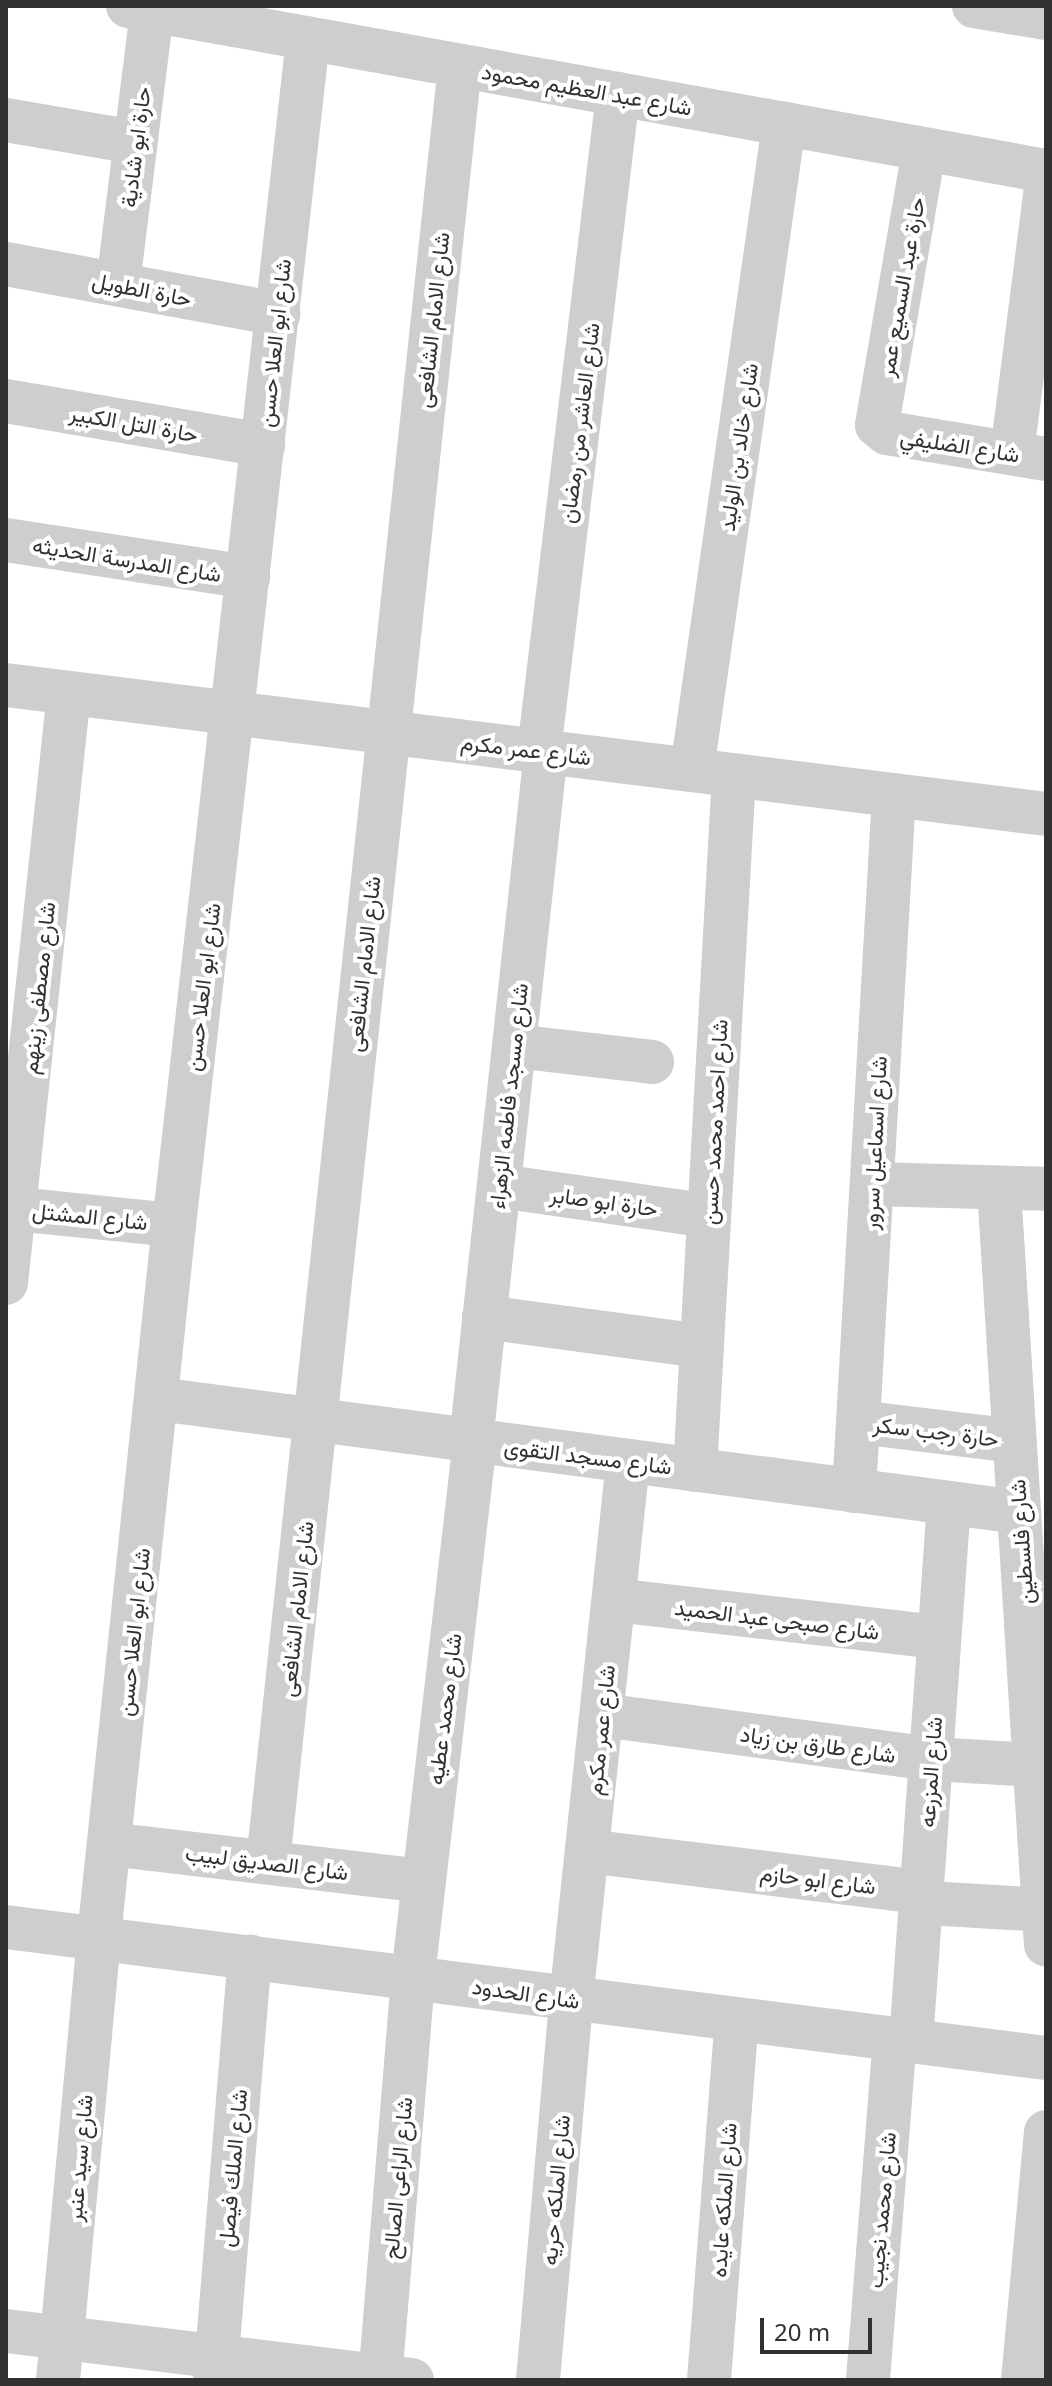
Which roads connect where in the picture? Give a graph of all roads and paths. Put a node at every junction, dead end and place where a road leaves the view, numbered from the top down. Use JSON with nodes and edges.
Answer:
{"nodes":[{"id":1,"x":974,"y":6,"type":"edge"},
{"id":2,"x":140,"y":8,"type":"edge"},
{"id":3,"x":1046,"y":18,"type":"edge"},
{"id":4,"x":308,"y":39,"type":"junction"},
{"id":5,"x":460,"y":66,"type":"junction"},
{"id":6,"x":618,"y":94,"type":"junction"},
{"id":7,"x":6,"y":120,"type":"edge"},
{"id":8,"x":784,"y":124,"type":"junction"},
{"id":9,"x":135,"y":142,"type":"junction"},
{"id":10,"x":924,"y":150,"type":"junction"},
{"id":11,"x":1046,"y":171,"type":"edge"},
{"id":12,"x":1046,"y":189,"type":"edge"},
{"id":13,"x":6,"y":264,"type":"edge"},
{"id":14,"x":118,"y":284,"type":"junction"},
{"id":15,"x":278,"y":314,"type":"junction"},
{"id":16,"x":6,"y":401,"type":"edge"},
{"id":17,"x":877,"y":425,"type":"joint"},
{"id":18,"x":263,"y":445,"type":"junction"},
{"id":19,"x":1029,"y":456,"type":"edge"},
{"id":20,"x":6,"y":540,"type":"edge"},
{"id":21,"x":248,"y":577,"type":"junction"},
{"id":22,"x":6,"y":685,"type":"edge"},
{"id":23,"x":69,"y":693,"type":"junction"},
{"id":24,"x":233,"y":713,"type":"junction"},
{"id":25,"x":386,"y":733,"type":"junction"},
{"id":26,"x":543,"y":751,"type":"junction"},
{"id":27,"x":713,"y":772,"type":"junction"},
{"id":28,"x":894,"y":795,"type":"junction"},
{"id":29,"x":1046,"y":814,"type":"edge"},
{"id":30,"x":22,"y":975,"type":"edge"},
{"id":31,"x":514,"y":1046,"type":"junction"},
{"id":32,"x":652,"y":1062,"type":"dead end"},
{"id":33,"x":872,"y":1184,"type":"junction"},
{"id":34,"x":499,"y":1186,"type":"junction"},
{"id":35,"x":999,"y":1188,"type":"junction"},
{"id":36,"x":1046,"y":1189,"type":"edge"},
{"id":37,"x":10,"y":1208,"type":"edge"},
{"id":38,"x":709,"y":1216,"type":"junction"},
{"id":39,"x":174,"y":1225,"type":"junction"},
{"id":40,"x":6,"y":1283,"type":"edge"},
{"id":41,"x":484,"y":1317,"type":"junction"},
{"id":42,"x":702,"y":1346,"type":"junction"},
{"id":43,"x":158,"y":1399,"type":"junction"},
{"id":44,"x":317,"y":1421,"type":"junction"},
{"id":45,"x":858,"y":1422,"type":"junction"},
{"id":46,"x":473,"y":1441,"type":"junction"},
{"id":47,"x":1014,"y":1441,"type":"junction"},
{"id":48,"x":628,"y":1461,"type":"junction"},
{"id":49,"x":695,"y":1470,"type":"junction"},
{"id":50,"x":854,"y":1491,"type":"junction"},
{"id":51,"x":949,"y":1503,"type":"junction"},
{"id":52,"x":1019,"y":1512,"type":"junction"},
{"id":53,"x":614,"y":1600,"type":"junction"},
{"id":54,"x":939,"y":1637,"type":"junction"},
{"id":55,"x":602,"y":1715,"type":"junction"},
{"id":56,"x":931,"y":1759,"type":"junction"},
{"id":57,"x":1035,"y":1765,"type":"junction"},
{"id":58,"x":109,"y":1844,"type":"junction"},
{"id":59,"x":587,"y":1851,"type":"junction"},
{"id":60,"x":268,"y":1862,"type":"junction"},
{"id":61,"x":424,"y":1881,"type":"junction"},
{"id":62,"x":921,"y":1895,"type":"junction"},
{"id":63,"x":6,"y":1927,"type":"edge"},
{"id":64,"x":1045,"y":1927,"type":"edge"},
{"id":65,"x":99,"y":1936,"type":"junction"},
{"id":66,"x":250,"y":1956,"type":"junction"},
{"id":67,"x":413,"y":1976,"type":"junction"},
{"id":68,"x":571,"y":2000,"type":"junction"},
{"id":69,"x":737,"y":2020,"type":"junction"},
{"id":70,"x":903,"y":2040,"type":"junction"},
{"id":71,"x":1046,"y":2058,"type":"edge"},
{"id":72,"x":1046,"y":2132,"type":"edge"},
{"id":73,"x":6,"y":2331,"type":"edge"},
{"id":74,"x":62,"y":2337,"type":"junction"},
{"id":75,"x":216,"y":2368,"type":"edge"},
{"id":76,"x":391,"y":2379,"type":"edge"},
{"id":77,"x":58,"y":2380,"type":"edge"},
{"id":78,"x":538,"y":2380,"type":"edge"},
{"id":79,"x":709,"y":2380,"type":"edge"},
{"id":80,"x":868,"y":2380,"type":"edge"},
{"id":81,"x":1023,"y":2380,"type":"edge"}],
"edges":[{"from":1,"to":3,"type":"street"},
{"from":2,"to":4,"type":"street","name":"شارع عبد العظيم محمود"},
{"from":2,"to":9,"type":"street","name":"حارة ابو شادية"},
{"from":4,"to":5,"type":"street","name":"شارع عبد العظيم محمود"},
{"from":4,"to":15,"type":"street","name":"شارع ابو العلا حسن"},
{"from":5,"to":6,"type":"street","name":"شارع عبد العظيم محمود"},
{"from":5,"to":25,"type":"street","name":"شارع الامام الشافعى"},
{"from":6,"to":8,"type":"street","name":"شارع عبد العظيم محمود"},
{"from":6,"to":26,"type":"street","name":"شارع العاشر من رمضان"},
{"from":7,"to":9,"type":"street"},
{"from":8,"to":10,"type":"street","name":"شارع عبد العظيم محمود"},
{"from":8,"to":27,"type":"street","name":"شارع خالد بن الوليد"},
{"from":9,"to":14,"type":"street","name":"حارة ابو شادية"},
{"from":10,"to":11,"type":"street","name":"شارع عبد العظيم محمود"},
{"from":10,"to":17,"type":"street","name":"حارة عبد السميع عمر"},
{"from":12,"to":19,"type":"street"},
{"from":13,"to":14,"type":"street","name":"حارة الطويل"},
{"from":14,"to":15,"type":"street","name":"حارة الطويل"},
{"from":15,"to":18,"type":"street","name":"شارع ابو العلا حسن"},
{"from":16,"to":18,"type":"street","name":"حارة التل الكبير"},
{"from":17,"to":19,"type":"street","name":"شارع الضليفي"},
{"from":18,"to":21,"type":"street","name":"شارع ابو العلا حسن"},
{"from":20,"to":21,"type":"street","name":"شارع المدرسة الحديثه"},
{"from":21,"to":24,"type":"street","name":"شارع ابو العلا حسن"},
{"from":22,"to":23,"type":"street","name":"شارع عمر مكرم"},
{"from":23,"to":24,"type":"street","name":"شارع عمر مكرم"},
{"from":23,"to":30,"type":"street","name":"شارع مصطفى زينهم"},
{"from":24,"to":25,"type":"street","name":"شارع عمر مكرم"},
{"from":24,"to":39,"type":"street","name":"شارع ابو العلا حسن"},
{"from":25,"to":26,"type":"street","name":"شارع عمر مكرم"},
{"from":25,"to":44,"type":"street","name":"شارع الامام الشافعى"},
{"from":26,"to":27,"type":"street","name":"شارع عمر مكرم"},
{"from":26,"to":31,"type":"street","name":"شارع مسجد فاطمه الزهراء"},
{"from":27,"to":28,"type":"street","name":"شارع عمر مكرم"},
{"from":27,"to":38,"type":"street","name":"شارع احمد محمد حسن"},
{"from":28,"to":29,"type":"street","name":"شارع عمر مكرم"},
{"from":28,"to":33,"type":"street","name":"شارع اسماعيل سرور"},
{"from":30,"to":37,"type":"street","name":"شارع مصطفى زينهم"},
{"from":31,"to":32,"type":"street"},
{"from":31,"to":34,"type":"street","name":"شارع مسجد فاطمه الزهراء"},
{"from":33,"to":35,"type":"street"},
{"from":33,"to":45,"type":"street","name":"شارع اسماعيل سرور"},
{"from":34,"to":38,"type":"street","name":"حارة ابو صابر"},
{"from":34,"to":41,"type":"street","name":"شارع مسجد فاطمه الزهراء"},
{"from":35,"to":36,"type":"street"},
{"from":35,"to":47,"type":"street","name":"شارع فلسطين"},
{"from":37,"to":39,"type":"street","name":"شارع المشتل"},
{"from":37,"to":40,"type":"street","name":"شارع مصطفى زينهم"},
{"from":38,"to":42,"type":"street","name":"شارع احمد محمد حسن"},
{"from":39,"to":43,"type":"street","name":"شارع ابو العلا حسن"},
{"from":41,"to":42,"type":"street"},
{"from":41,"to":46,"type":"street","name":"شارع مسجد فاطمه الزهراء"},
{"from":42,"to":49,"type":"street","name":"شارع احمد محمد حسن"},
{"from":43,"to":44,"type":"street","name":"شارع مسجد التقوى"},
{"from":43,"to":58,"type":"street","name":"شارع ابو العلا حسن"},
{"from":44,"to":46,"type":"street","name":"شارع مسجد التقوى"},
{"from":44,"to":60,"type":"street","name":"شارع الامام الشافعى"},
{"from":45,"to":47,"type":"street","name":"حارة رجب سكر"},
{"from":45,"to":50,"type":"street","name":"شارع اسماعيل سرور"},
{"from":46,"to":48,"type":"street","name":"شارع مسجد التقوى"},
{"from":46,"to":61,"type":"street","name":"شارع محمد عطيه"},
{"from":47,"to":52,"type":"street","name":"شارع فلسطين"},
{"from":48,"to":49,"type":"street","name":"شارع مسجد التقوى"},
{"from":48,"to":53,"type":"street","name":"شارع عمر مكرم"},
{"from":49,"to":50,"type":"street","name":"شارع مسجد التقوى"},
{"from":50,"to":51,"type":"street","name":"شارع مسجد التقوى"},
{"from":51,"to":52,"type":"street","name":"شارع مسجد التقوى"},
{"from":51,"to":54,"type":"street","name":"شارع المزرعه"},
{"from":52,"to":57,"type":"street","name":"شارع فلسطين"},
{"from":53,"to":54,"type":"street","name":"شارع صبحى عبد الحميد"},
{"from":53,"to":55,"type":"street","name":"شارع عمر مكرم"},
{"from":54,"to":56,"type":"street","name":"شارع المزرعه"},
{"from":55,"to":56,"type":"street","name":"شارع طارق بن زياد"},
{"from":55,"to":59,"type":"street","name":"شارع عمر مكرم"},
{"from":56,"to":57,"type":"street","name":"شارع طارق بن زياد"},
{"from":56,"to":62,"type":"street","name":"شارع المزرعه"},
{"from":57,"to":64,"type":"street","name":"شارع فلسطين"},
{"from":58,"to":60,"type":"street","name":"شارع الصديق لبيب"},
{"from":58,"to":65,"type":"street","name":"شارع ابو العلا حسن"},
{"from":59,"to":62,"type":"street","name":"شارع ابو حازم"},
{"from":59,"to":68,"type":"street","name":"شارع عمر مكرم"},
{"from":60,"to":61,"type":"street","name":"شارع الصديق لبيب"},
{"from":61,"to":67,"type":"street","name":"شارع محمد عطيه"},
{"from":62,"to":64,"type":"street","name":"شارع ابو حازم"},
{"from":62,"to":70,"type":"street","name":"شارع المزرعه"},
{"from":63,"to":65,"type":"street","name":"شارع الحدود"},
{"from":65,"to":66,"type":"street","name":"شارع الحدود"},
{"from":65,"to":74,"type":"street","name":"شارع سيد عنبر"},
{"from":66,"to":67,"type":"street","name":"شارع الحدود"},
{"from":66,"to":75,"type":"street","name":"شارع الملك فيصل"},
{"from":67,"to":68,"type":"street","name":"شارع الحدود"},
{"from":67,"to":76,"type":"street","name":"شارع الراعى الصالح"},
{"from":68,"to":69,"type":"street","name":"شارع الحدود"},
{"from":68,"to":78,"type":"street","name":"شارع الملكه حريه"},
{"from":69,"to":70,"type":"street","name":"شارع الحدود"},
{"from":69,"to":79,"type":"street","name":"شارع الملكه عايده"},
{"from":70,"to":71,"type":"street","name":"شارع الحدود"},
{"from":70,"to":80,"type":"street","name":"شارع محمد نجيب"},
{"from":72,"to":81,"type":"street"},
{"from":73,"to":74,"type":"street"},
{"from":74,"to":75,"type":"street"},
{"from":74,"to":77,"type":"street","name":"شارع سيد عنبر"},
{"from":75,"to":76,"type":"street"}]}
